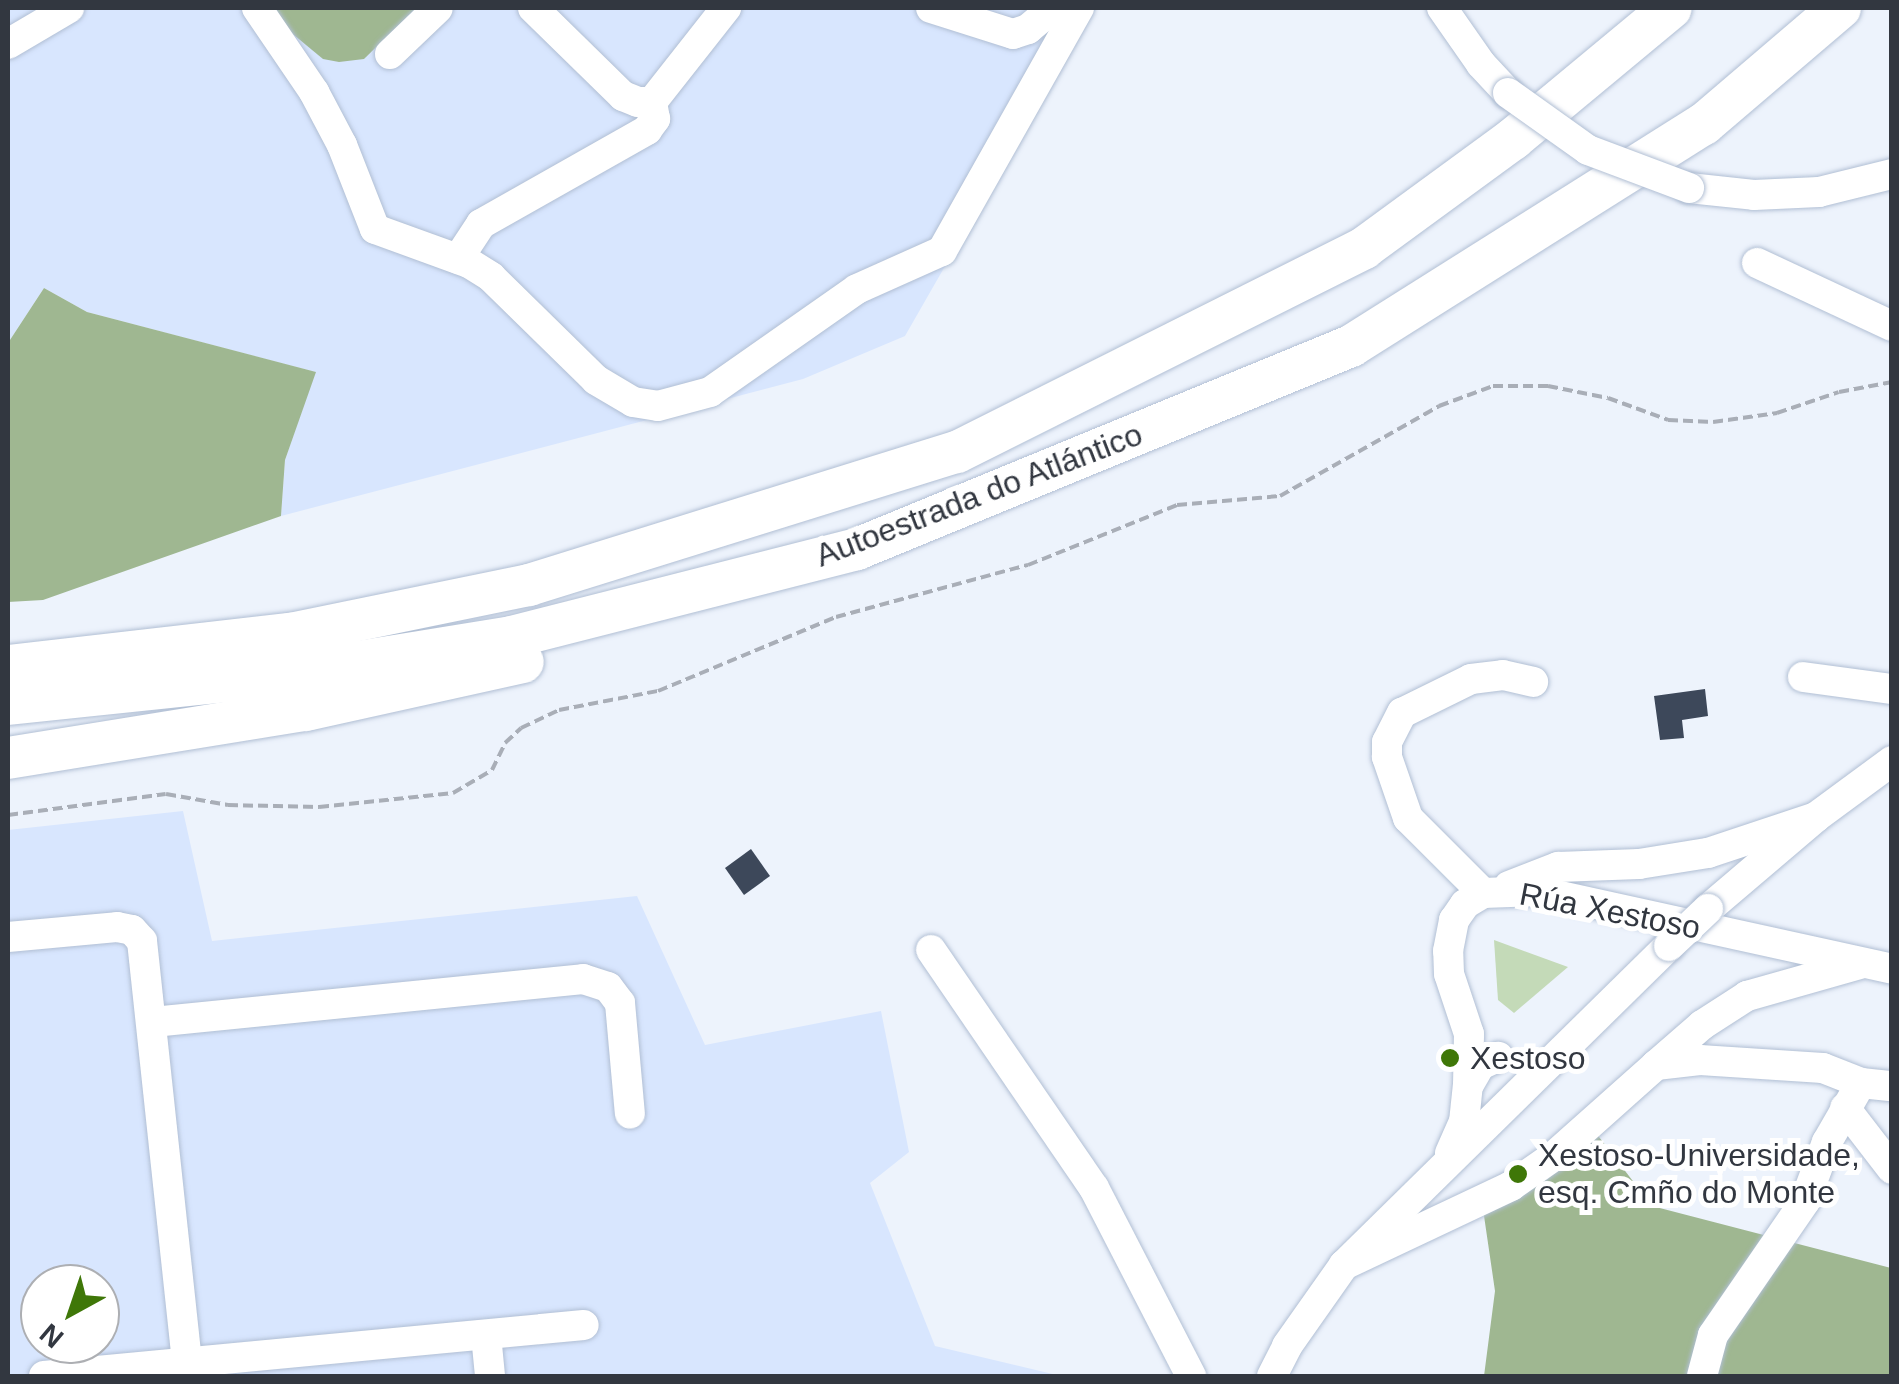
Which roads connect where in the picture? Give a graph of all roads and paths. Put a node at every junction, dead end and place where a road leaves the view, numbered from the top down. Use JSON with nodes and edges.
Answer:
{"nodes":[{"id":1,"x":69,"y":8,"type":"edge"},
{"id":2,"x":257,"y":8,"type":"edge"},
{"id":3,"x":438,"y":8,"type":"edge"},
{"id":4,"x":534,"y":8,"type":"edge"},
{"id":5,"x":726,"y":8,"type":"edge"},
{"id":6,"x":931,"y":8,"type":"edge"},
{"id":7,"x":1053,"y":8,"type":"edge"},
{"id":8,"x":1079,"y":8,"type":"edge"},
{"id":9,"x":1442,"y":8,"type":"edge"},
{"id":10,"x":1671,"y":8,"type":"edge"},
{"id":11,"x":1840,"y":8,"type":"edge"},
{"id":12,"x":8,"y":44,"type":"edge"},
{"id":13,"x":390,"y":54,"type":"dead end"},
{"id":14,"x":652,"y":102,"type":"junction"},
{"id":15,"x":1892,"y":174,"type":"edge"},
{"id":16,"x":458,"y":258,"type":"junction"},
{"id":17,"x":1757,"y":263,"type":"dead end"},
{"id":18,"x":1892,"y":326,"type":"edge"},
{"id":19,"x":1892,"y":382,"type":"edge"},
{"id":20,"x":857,"y":549,"type":"junction"},
{"id":21,"x":8,"y":666,"type":"edge"},
{"id":22,"x":1802,"y":677,"type":"dead end"},
{"id":23,"x":1534,"y":682,"type":"dead end"},
{"id":24,"x":1892,"y":689,"type":"edge"},
{"id":25,"x":8,"y":704,"type":"edge"},
{"id":26,"x":8,"y":758,"type":"edge"},
{"id":27,"x":1892,"y":761,"type":"edge"},
{"id":28,"x":8,"y":815,"type":"edge"},
{"id":29,"x":1816,"y":817,"type":"junction"},
{"id":30,"x":1490,"y":892,"type":"junction"},
{"id":31,"x":8,"y":937,"type":"edge"},
{"id":32,"x":931,"y":950,"type":"dead end"},
{"id":33,"x":1878,"y":966,"type":"edge"},
{"id":34,"x":153,"y":1022,"type":"junction"},
{"id":35,"x":1469,"y":1034,"type":"junction"},
{"id":36,"x":1498,"y":1057,"type":"junction"},
{"id":37,"x":1656,"y":1065,"type":"junction"},
{"id":38,"x":1534,"y":1080,"type":"junction"},
{"id":39,"x":1892,"y":1086,"type":"edge"},
{"id":40,"x":1467,"y":1093,"type":"junction"},
{"id":41,"x":1853,"y":1096,"type":"junction"},
{"id":42,"x":630,"y":1114,"type":"dead end"},
{"id":43,"x":1489,"y":1124,"type":"junction"},
{"id":44,"x":1445,"y":1166,"type":"junction"},
{"id":45,"x":1892,"y":1170,"type":"edge"},
{"id":46,"x":1344,"y":1265,"type":"junction"},
{"id":47,"x":584,"y":1325,"type":"dead end"},
{"id":48,"x":486,"y":1334,"type":"junction"},
{"id":49,"x":187,"y":1364,"type":"junction"},
{"id":50,"x":44,"y":1376,"type":"edge"},
{"id":51,"x":490,"y":1376,"type":"edge"},
{"id":52,"x":1191,"y":1376,"type":"edge"},
{"id":53,"x":1272,"y":1376,"type":"edge"},
{"id":54,"x":1702,"y":1376,"type":"edge"}],
"edges":[{"from":1,"to":12,"type":"street"},
{"from":2,"to":16,"type":"street"},
{"from":3,"to":13,"type":"street"},
{"from":4,"to":14,"type":"street"},
{"from":5,"to":14,"type":"street"},
{"from":6,"to":7,"type":"street"},
{"from":8,"to":16,"type":"street"},
{"from":9,"to":15,"type":"street","bridge":true},
{"from":10,"to":21,"type":"highway","name":"Autoestrada do Atlántico"},
{"from":11,"to":20,"type":"highway","name":"Autoestrada do Atlántico"},
{"from":14,"to":16,"type":"street"},
{"from":17,"to":18,"type":"street"},
{"from":19,"to":28,"type":"path"},
{"from":20,"to":25,"type":"highway","name":"Autoestrada do Atlántico"},
{"from":20,"to":26,"type":"highway"},
{"from":22,"to":24,"type":"street"},
{"from":23,"to":30,"type":"street"},
{"from":27,"to":29,"type":"street"},
{"from":29,"to":30,"type":"street"},
{"from":29,"to":38,"type":"street","bridge":true},
{"from":30,"to":33,"type":"street","name":"Rúa Xestoso"},
{"from":30,"to":35,"type":"street","name":"Rúa Xestoso"},
{"from":31,"to":34,"type":"street"},
{"from":32,"to":52,"type":"street"},
{"from":33,"to":37,"type":"street"},
{"from":34,"to":42,"type":"street"},
{"from":34,"to":49,"type":"street"},
{"from":35,"to":36,"type":"street"},
{"from":35,"to":40,"type":"street","name":"Rúa Xestoso"},
{"from":36,"to":38,"type":"street"},
{"from":36,"to":40,"type":"street"},
{"from":37,"to":41,"type":"street"},
{"from":37,"to":46,"type":"street"},
{"from":38,"to":43,"type":"street"},
{"from":39,"to":41,"type":"street"},
{"from":40,"to":43,"type":"street"},
{"from":40,"to":44,"type":"street","name":"Rúa Xestoso"},
{"from":41,"to":45,"type":"street"},
{"from":41,"to":54,"type":"street"},
{"from":43,"to":44,"type":"street"},
{"from":44,"to":46,"type":"street"},
{"from":46,"to":53,"type":"street"},
{"from":47,"to":48,"type":"street"},
{"from":48,"to":49,"type":"street"},
{"from":48,"to":51,"type":"street"},
{"from":49,"to":50,"type":"street"}]}
